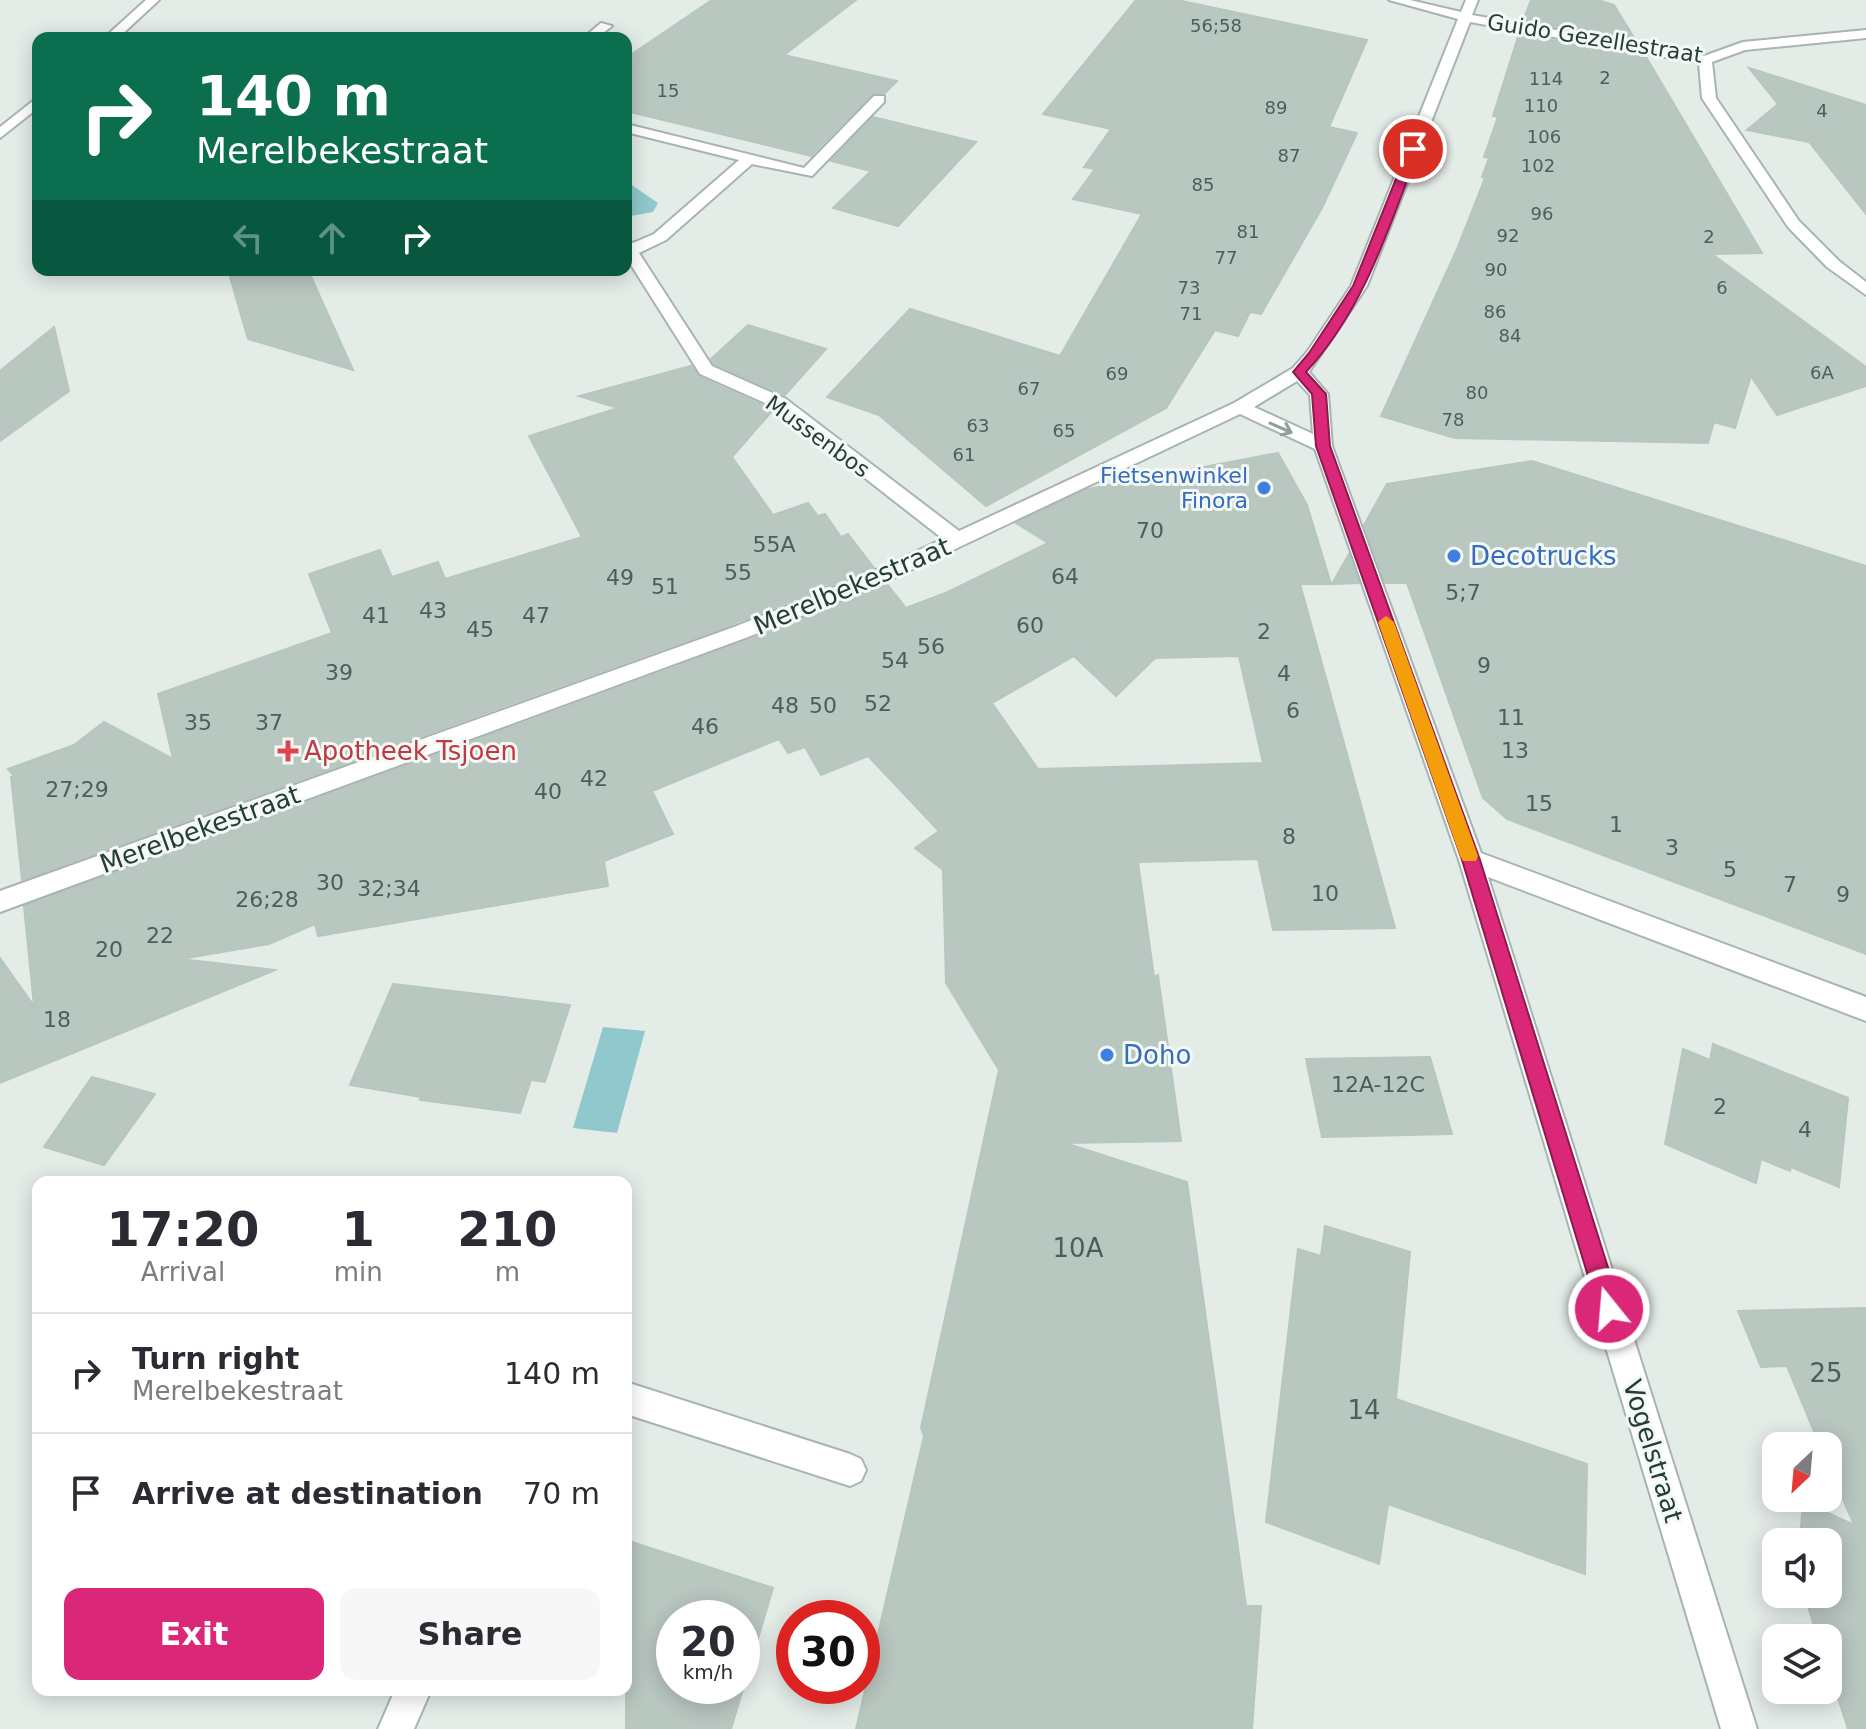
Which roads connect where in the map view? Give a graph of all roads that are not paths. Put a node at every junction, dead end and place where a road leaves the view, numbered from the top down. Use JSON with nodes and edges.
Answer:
{"nodes":[{"id":1,"x":153,"y":0,"type":"edge"},
{"id":2,"x":1395,"y":0,"type":"edge"},
{"id":3,"x":1472,"y":0,"type":"edge"},
{"id":4,"x":1466,"y":16,"type":"junction"},
{"id":5,"x":606,"y":26,"type":"dead end"},
{"id":6,"x":117,"y":32,"type":"edge"},
{"id":7,"x":598,"y":32,"type":"edge"},
{"id":8,"x":1866,"y":34,"type":"edge"},
{"id":9,"x":1705,"y":60,"type":"junction"},
{"id":10,"x":879,"y":99,"type":"dead end"},
{"id":11,"x":32,"y":106,"type":"edge"},
{"id":12,"x":0,"y":115,"type":"edge"},
{"id":13,"x":21,"y":116,"type":"junction"},
{"id":14,"x":632,"y":130,"type":"edge"},
{"id":15,"x":0,"y":134,"type":"edge"},
{"id":16,"x":748,"y":160,"type":"junction"},
{"id":17,"x":632,"y":247,"type":"edge"},
{"id":18,"x":632,"y":254,"type":"edge"},
{"id":19,"x":1866,"y":290,"type":"edge"},
{"id":20,"x":1299,"y":372,"type":"junction"},
{"id":21,"x":1240,"y":407,"type":"junction"},
{"id":22,"x":1323,"y":446,"type":"junction"},
{"id":23,"x":959,"y":541,"type":"junction"},
{"id":24,"x":1471,"y":860,"type":"junction"},
{"id":25,"x":0,"y":902,"type":"edge"},
{"id":26,"x":1866,"y":1009,"type":"edge"},
{"id":27,"x":632,"y":1400,"type":"edge"},
{"id":28,"x":850,"y":1470,"type":"dead end"},
{"id":29,"x":410,"y":1696,"type":"edge"},
{"id":30,"x":396,"y":1729,"type":"edge"},
{"id":31,"x":1739,"y":1729,"type":"edge"}],
"edges":[{"from":1,"to":6,"type":"street"},
{"from":2,"to":4,"type":"street","name":"Guido Gezellestraat"},
{"from":3,"to":4,"type":"street","name":"Merelbekestraat"},
{"from":4,"to":9,"type":"street","name":"Guido Gezellestraat"},
{"from":4,"to":20,"type":"street","name":"Merelbekestraat"},
{"from":5,"to":7,"type":"street"},
{"from":8,"to":9,"type":"street","name":"Guido Gezellestraat"},
{"from":9,"to":19,"type":"street"},
{"from":10,"to":16,"type":"street"},
{"from":11,"to":13,"type":"street"},
{"from":12,"to":13,"type":"street"},
{"from":13,"to":15,"type":"street"},
{"from":14,"to":16,"type":"street"},
{"from":16,"to":17,"type":"street","name":"Mussenbos"},
{"from":18,"to":23,"type":"street","name":"Mussenbos"},
{"from":20,"to":21,"type":"street","name":"Merelbekestraat"},
{"from":20,"to":22,"type":"street","name":"Vogelstraat"},
{"from":21,"to":22,"type":"street","one_way":true},
{"from":21,"to":23,"type":"street","name":"Merelbekestraat"},
{"from":22,"to":24,"type":"street","name":"Vogelstraat"},
{"from":23,"to":25,"type":"street","name":"Merelbekestraat"},
{"from":24,"to":26,"type":"street"},
{"from":24,"to":31,"type":"street","name":"Vogelstraat"},
{"from":27,"to":28,"type":"street"},
{"from":29,"to":30,"type":"street"}]}
